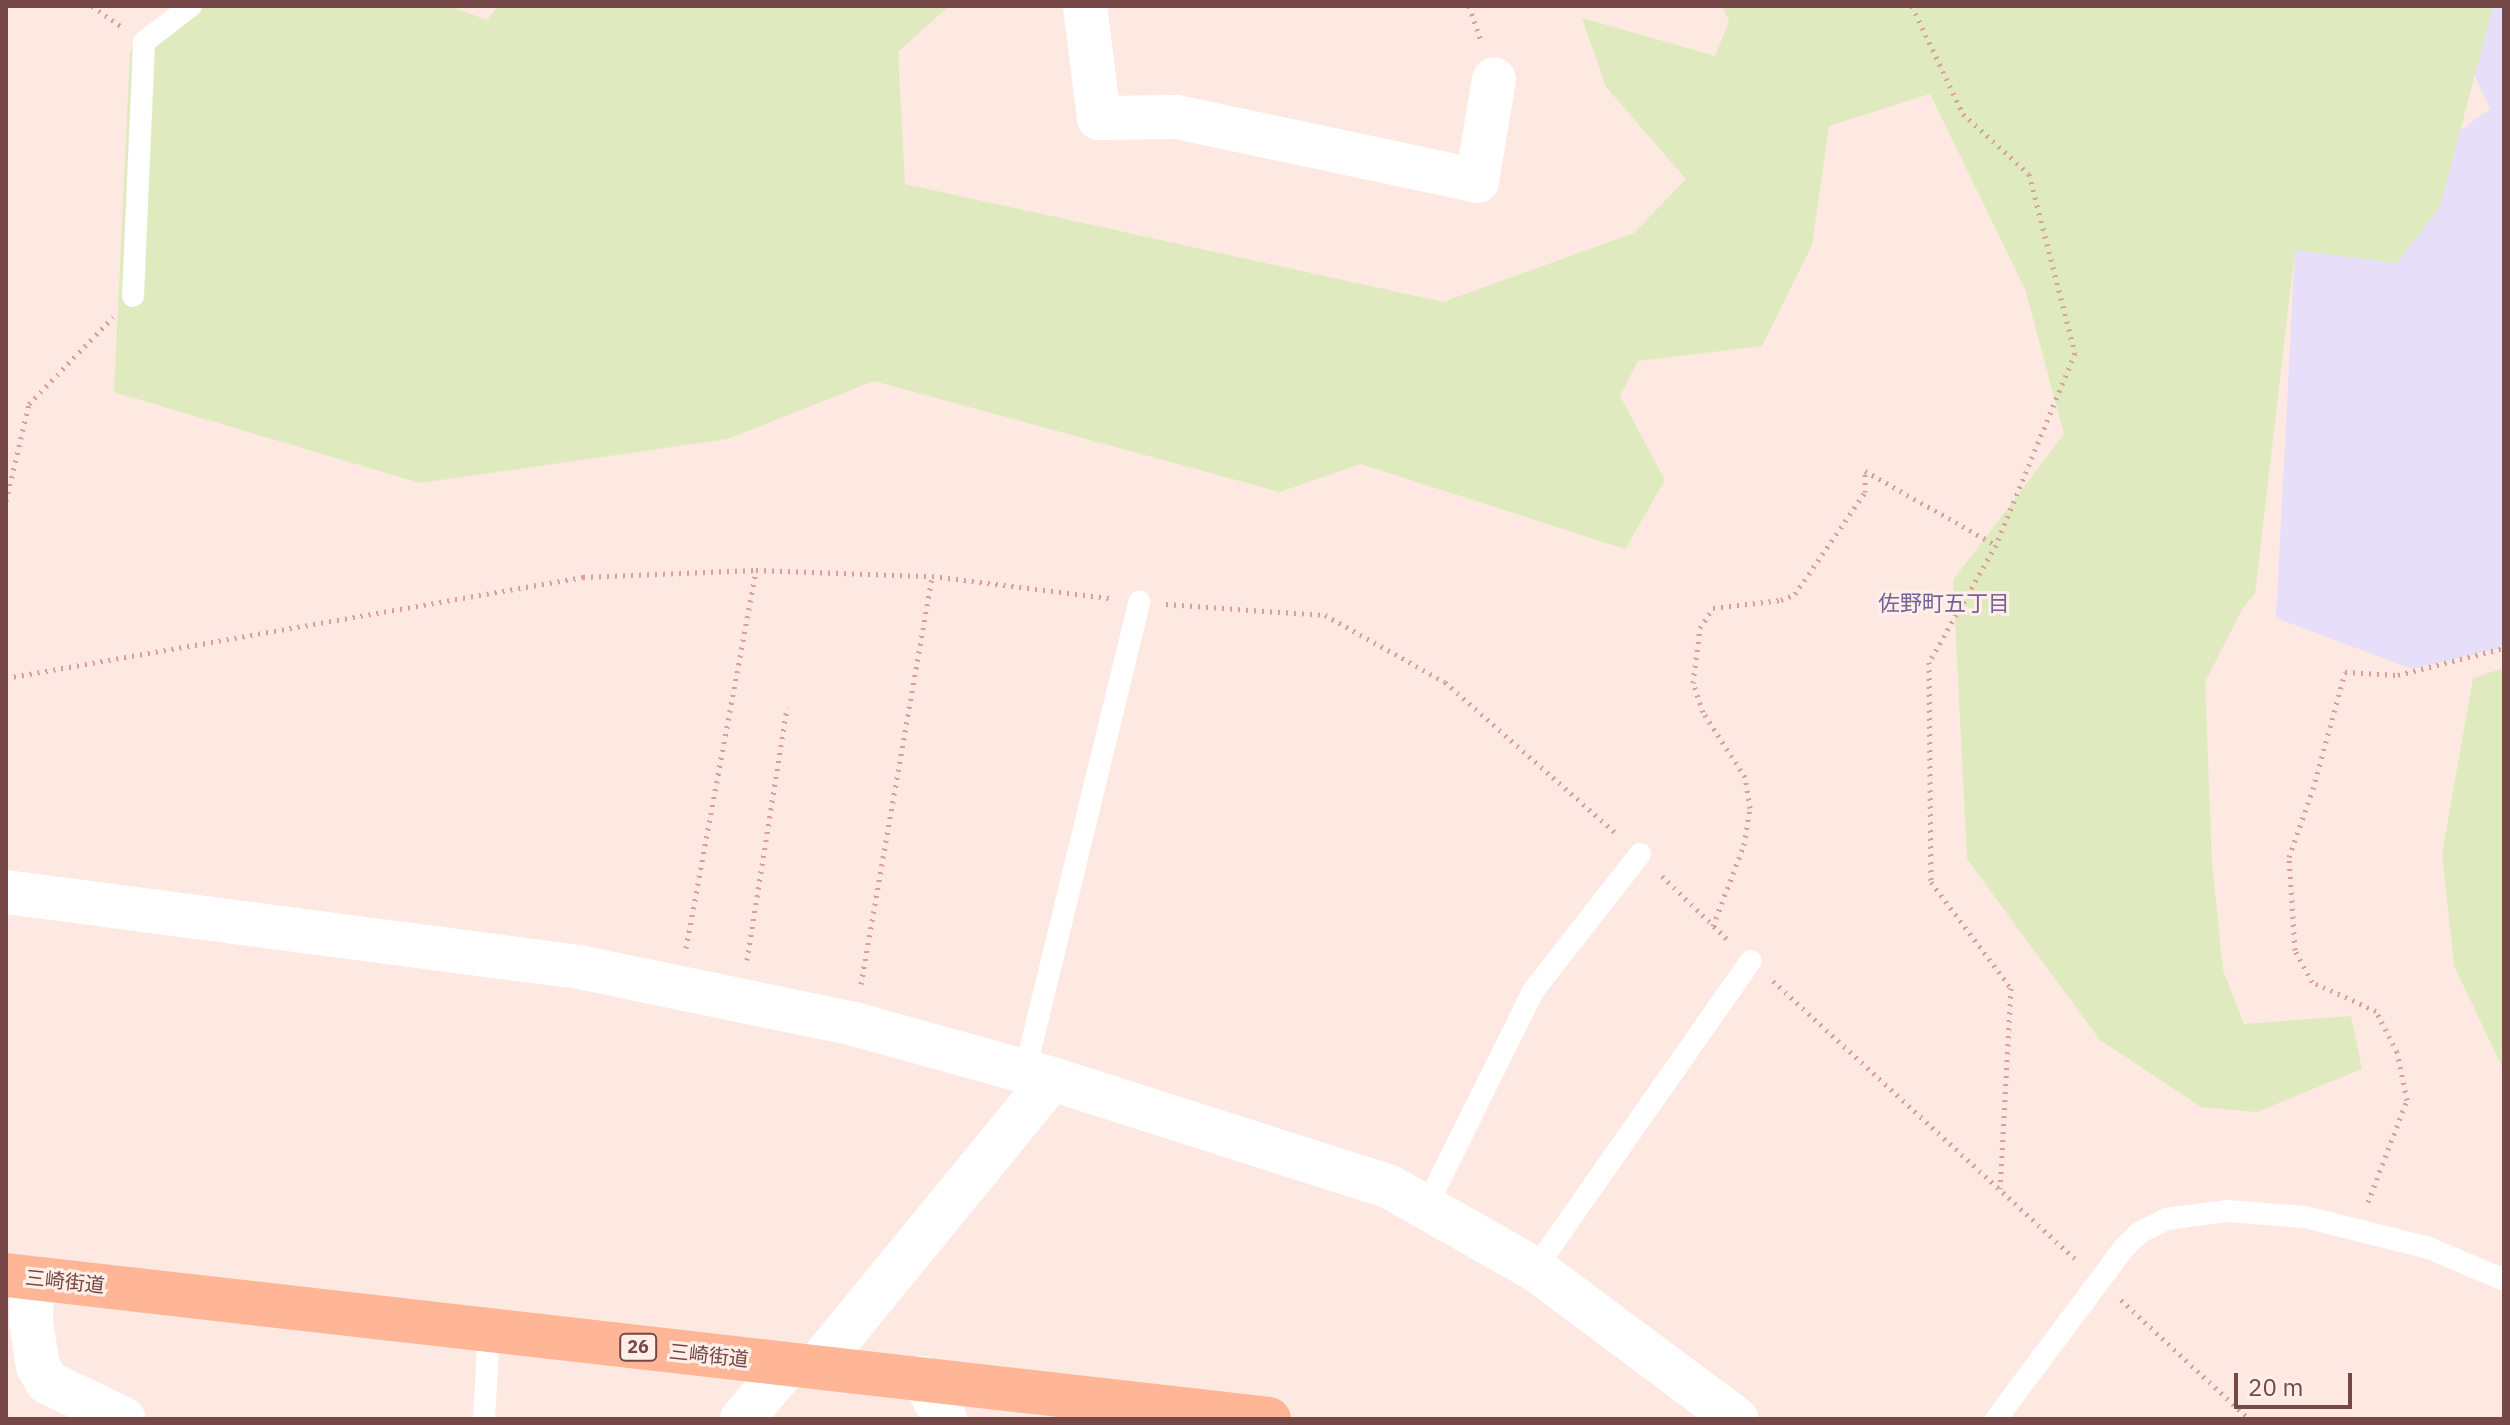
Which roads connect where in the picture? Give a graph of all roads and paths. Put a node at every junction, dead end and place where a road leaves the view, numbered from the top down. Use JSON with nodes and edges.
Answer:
{"nodes":[{"id":1,"x":191,"y":6,"type":"edge"},
{"id":2,"x":1085,"y":6,"type":"edge"},
{"id":3,"x":1912,"y":6,"type":"edge"},
{"id":4,"x":1494,"y":79,"type":"dead end"},
{"id":5,"x":133,"y":296,"type":"joint"},
{"id":6,"x":6,"y":501,"type":"edge"},
{"id":7,"x":1996,"y":545,"type":"junction"},
{"id":8,"x":756,"y":570,"type":"junction"},
{"id":9,"x":932,"y":576,"type":"junction"},
{"id":10,"x":1139,"y":602,"type":"junction"},
{"id":11,"x":2504,"y":648,"type":"edge"},
{"id":12,"x":6,"y":678,"type":"edge"},
{"id":13,"x":787,"y":707,"type":"dead end"},
{"id":14,"x":1640,"y":854,"type":"junction"},
{"id":15,"x":6,"y":892,"type":"edge"},
{"id":16,"x":1713,"y":926,"type":"junction"},
{"id":17,"x":1751,"y":961,"type":"junction"},
{"id":18,"x":679,"y":988,"type":"junction"},
{"id":19,"x":741,"y":1001,"type":"junction"},
{"id":20,"x":854,"y":1024,"type":"junction"},
{"id":21,"x":1038,"y":1075,"type":"junction"},
{"id":22,"x":2000,"y":1190,"type":"junction"},
{"id":23,"x":1426,"y":1207,"type":"junction"},
{"id":24,"x":2357,"y":1229,"type":"junction"},
{"id":25,"x":1535,"y":1269,"type":"junction"},
{"id":26,"x":19,"y":1276,"type":"edge"},
{"id":27,"x":2504,"y":1280,"type":"edge"},
{"id":28,"x":2101,"y":1281,"type":"junction"},
{"id":29,"x":489,"y":1330,"type":"junction"},
{"id":30,"x":803,"y":1365,"type":"junction"},
{"id":31,"x":923,"y":1378,"type":"junction"},
{"id":32,"x":124,"y":1419,"type":"edge"},
{"id":33,"x":484,"y":1419,"type":"edge"},
{"id":34,"x":742,"y":1419,"type":"edge"},
{"id":35,"x":945,"y":1419,"type":"edge"},
{"id":36,"x":1269,"y":1419,"type":"edge"},
{"id":37,"x":1736,"y":1419,"type":"edge"},
{"id":38,"x":1996,"y":1419,"type":"edge"},
{"id":39,"x":2249,"y":1419,"type":"edge"}],
"edges":[{"from":1,"to":5,"type":"lane"},
{"from":2,"to":4,"type":"street"},
{"from":3,"to":7,"type":"path"},
{"from":5,"to":6,"type":"path"},
{"from":7,"to":16,"type":"path"},
{"from":7,"to":22,"type":"path"},
{"from":8,"to":9,"type":"path"},
{"from":8,"to":12,"type":"path"},
{"from":8,"to":18,"type":"path"},
{"from":9,"to":10,"type":"path"},
{"from":9,"to":20,"type":"path"},
{"from":10,"to":14,"type":"path"},
{"from":10,"to":21,"type":"lane"},
{"from":11,"to":24,"type":"path"},
{"from":13,"to":19,"type":"path"},
{"from":14,"to":16,"type":"path"},
{"from":14,"to":23,"type":"lane"},
{"from":15,"to":18,"type":"street"},
{"from":16,"to":17,"type":"path"},
{"from":17,"to":22,"type":"path"},
{"from":17,"to":25,"type":"lane"},
{"from":18,"to":19,"type":"street"},
{"from":19,"to":20,"type":"street"},
{"from":20,"to":21,"type":"street"},
{"from":21,"to":23,"type":"street"},
{"from":21,"to":30,"type":"street"},
{"from":22,"to":28,"type":"path"},
{"from":23,"to":25,"type":"street"},
{"from":24,"to":27,"type":"lane"},
{"from":24,"to":28,"type":"lane"},
{"from":25,"to":37,"type":"street"},
{"from":26,"to":29,"type":"main road","name":"三崎街道","number":"26"},
{"from":26,"to":32,"type":"street"},
{"from":28,"to":38,"type":"lane"},
{"from":28,"to":39,"type":"path"},
{"from":29,"to":30,"type":"main road","name":"三崎街道","number":"26"},
{"from":29,"to":33,"type":"lane"},
{"from":30,"to":31,"type":"main road","name":"三崎街道","number":"26"},
{"from":30,"to":34,"type":"street"},
{"from":31,"to":35,"type":"street"},
{"from":31,"to":36,"type":"main road","name":"三崎街道","number":"26"}]}
